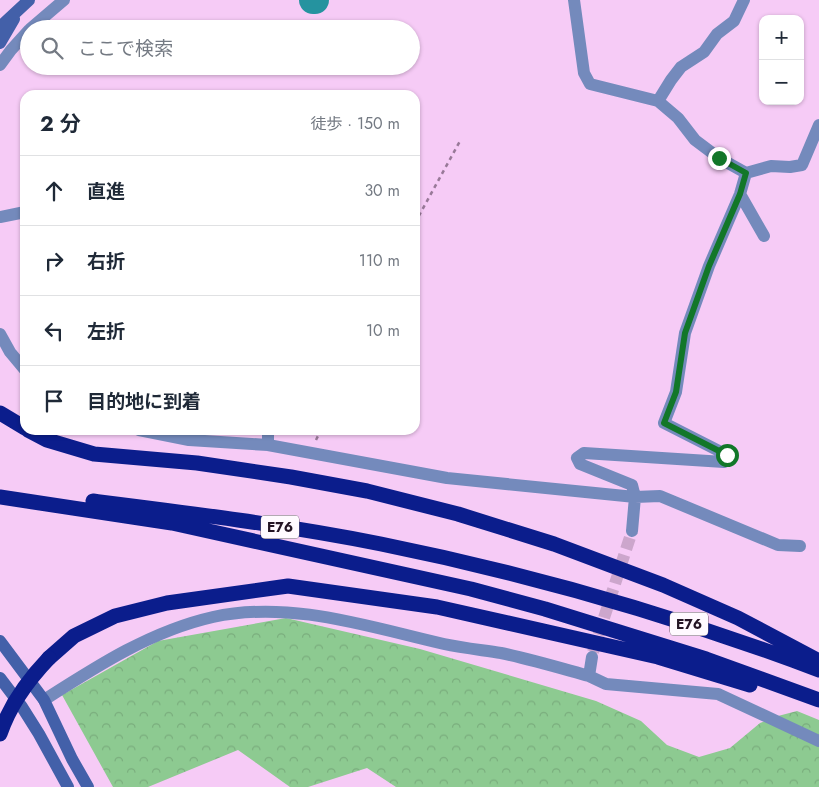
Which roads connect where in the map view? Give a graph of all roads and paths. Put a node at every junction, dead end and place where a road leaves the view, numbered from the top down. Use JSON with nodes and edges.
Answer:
{"nodes":[{"id":1,"x":29,"y":0,"type":"edge"},
{"id":2,"x":64,"y":0,"type":"edge"},
{"id":3,"x":574,"y":0,"type":"edge"},
{"id":4,"x":744,"y":0,"type":"edge"},
{"id":5,"x":17,"y":12,"type":"junction"},
{"id":6,"x":41,"y":20,"type":"edge"},
{"id":7,"x":0,"y":21,"type":"edge"},
{"id":8,"x":0,"y":27,"type":"edge"},
{"id":9,"x":20,"y":41,"type":"edge"},
{"id":10,"x":0,"y":44,"type":"edge"},
{"id":11,"x":0,"y":66,"type":"edge"},
{"id":12,"x":658,"y":101,"type":"junction"},
{"id":13,"x":819,"y":125,"type":"edge"},
{"id":14,"x":460,"y":141,"type":"dead end"},
{"id":15,"x":805,"y":159,"type":"junction"},
{"id":16,"x":819,"y":161,"type":"edge"},
{"id":17,"x":746,"y":173,"type":"junction"},
{"id":18,"x":740,"y":194,"type":"junction"},
{"id":19,"x":20,"y":213,"type":"edge"},
{"id":20,"x":420,"y":214,"type":"edge"},
{"id":21,"x":0,"y":217,"type":"edge"},
{"id":22,"x":764,"y":236,"type":"dead end"},
{"id":23,"x":0,"y":334,"type":"edge"},
{"id":24,"x":20,"y":364,"type":"edge"},
{"id":25,"x":0,"y":413,"type":"edge"},
{"id":26,"x":20,"y":425,"type":"edge"},
{"id":27,"x":38,"y":435,"type":"edge"},
{"id":28,"x":164,"y":435,"type":"edge"},
{"id":29,"x":268,"y":435,"type":"edge"},
{"id":30,"x":268,"y":444,"type":"junction"},
{"id":31,"x":0,"y":489,"type":"edge"},
{"id":32,"x":0,"y":497,"type":"edge"},
{"id":33,"x":635,"y":497,"type":"junction"},
{"id":34,"x":632,"y":531,"type":"tunnel mouth"},
{"id":35,"x":800,"y":546,"type":"dead end"},
{"id":36,"x":0,"y":641,"type":"edge"},
{"id":37,"x":592,"y":656,"type":"tunnel mouth"},
{"id":38,"x":819,"y":661,"type":"edge"},
{"id":39,"x":819,"y":670,"type":"edge"},
{"id":40,"x":589,"y":676,"type":"junction"},
{"id":41,"x":0,"y":678,"type":"edge"},
{"id":42,"x":44,"y":700,"type":"junction"},
{"id":43,"x":819,"y":700,"type":"edge"},
{"id":44,"x":819,"y":705,"type":"edge"},
{"id":45,"x":0,"y":734,"type":"edge"},
{"id":46,"x":819,"y":741,"type":"edge"},
{"id":47,"x":68,"y":787,"type":"edge"},
{"id":48,"x":88,"y":787,"type":"edge"}],
"edges":[{"from":1,"to":5,"type":"street"},
{"from":2,"to":6,"type":"street"},
{"from":3,"to":12,"type":"street"},
{"from":4,"to":12,"type":"street"},
{"from":5,"to":7,"type":"street"},
{"from":5,"to":8,"type":"street"},
{"from":5,"to":10,"type":"street"},
{"from":9,"to":11,"type":"street"},
{"from":12,"to":17,"type":"street"},
{"from":13,"to":15,"type":"street"},
{"from":14,"to":20,"type":"path"},
{"from":15,"to":16,"type":"street"},
{"from":15,"to":17,"type":"street"},
{"from":17,"to":18,"type":"street"},
{"from":18,"to":22,"type":"street"},
{"from":18,"to":33,"type":"street"},
{"from":19,"to":21,"type":"street"},
{"from":23,"to":24,"type":"street"},
{"from":25,"to":26,"type":"highway"},
{"from":27,"to":38,"type":"highway"},
{"from":28,"to":30,"type":"street"},
{"from":29,"to":30,"type":"street"},
{"from":30,"to":33,"type":"street"},
{"from":31,"to":39,"type":"highway","number":"E76"},
{"from":32,"to":43,"type":"highway","number":"E76"},
{"from":33,"to":34,"type":"street"},
{"from":33,"to":35,"type":"street"},
{"from":36,"to":42,"type":"street"},
{"from":37,"to":40,"type":"street"},
{"from":40,"to":42,"type":"street"},
{"from":40,"to":46,"type":"street"},
{"from":41,"to":47,"type":"street"},
{"from":42,"to":48,"type":"street"},
{"from":44,"to":45,"type":"highway","bridge":true}]}
